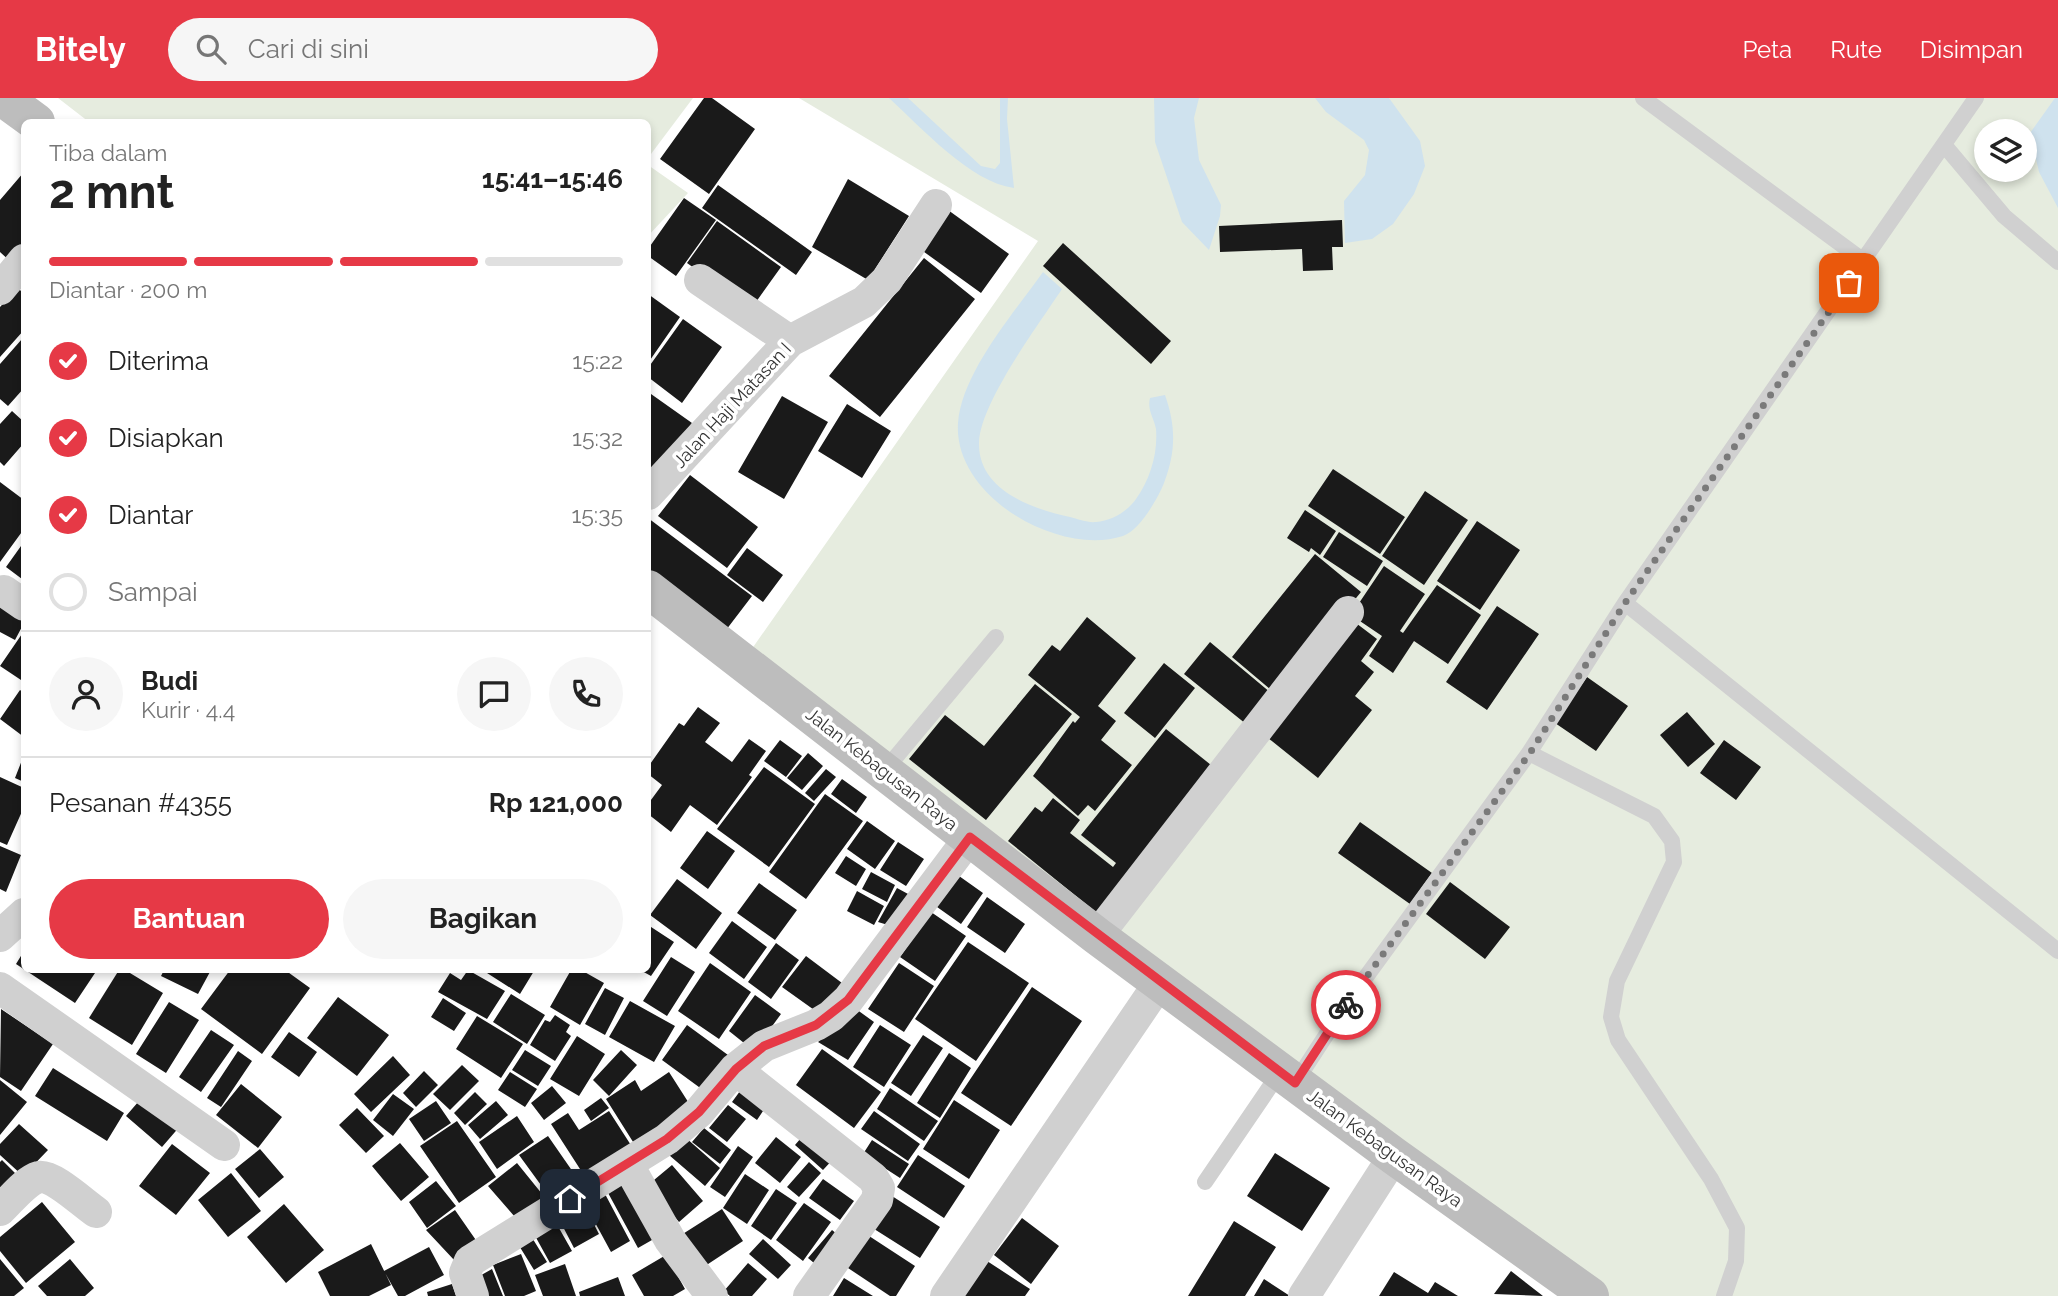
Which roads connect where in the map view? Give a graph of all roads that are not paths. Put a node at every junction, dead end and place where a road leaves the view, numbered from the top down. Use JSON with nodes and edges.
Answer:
{"nodes":[{"id":1,"x":3,"y":98,"type":"edge"},
{"id":2,"x":1643,"y":98,"type":"edge"},
{"id":3,"x":1976,"y":98,"type":"edge"},
{"id":4,"x":32,"y":119,"type":"edge"},
{"id":5,"x":1945,"y":146,"type":"junction"},
{"id":6,"x":936,"y":205,"type":"dead end"},
{"id":7,"x":1865,"y":262,"type":"junction"},
{"id":8,"x":2058,"y":262,"type":"edge"},
{"id":9,"x":21,"y":264,"type":"edge"},
{"id":10,"x":700,"y":280,"type":"dead end"},
{"id":11,"x":0,"y":289,"type":"edge"},
{"id":12,"x":790,"y":341,"type":"junction"},
{"id":13,"x":651,"y":491,"type":"edge"},
{"id":14,"x":651,"y":591,"type":"edge"},
{"id":15,"x":1625,"y":603,"type":"junction"},
{"id":16,"x":1348,"y":612,"type":"dead end"},
{"id":17,"x":996,"y":637,"type":"dead end"},
{"id":18,"x":1530,"y":753,"type":"junction"},
{"id":19,"x":885,"y":770,"type":"junction"},
{"id":20,"x":970,"y":837,"type":"junction"},
{"id":21,"x":21,"y":917,"type":"edge"},
{"id":22,"x":0,"y":936,"type":"edge"},
{"id":23,"x":1097,"y":936,"type":"junction"},
{"id":24,"x":2058,"y":951,"type":"edge"},
{"id":25,"x":1160,"y":982,"type":"junction"},
{"id":26,"x":0,"y":988,"type":"edge"},
{"id":27,"x":736,"y":1069,"type":"junction"},
{"id":28,"x":1287,"y":1077,"type":"junction"},
{"id":29,"x":224,"y":1145,"type":"dead end"},
{"id":30,"x":1394,"y":1156,"type":"junction"},
{"id":31,"x":628,"y":1165,"type":"junction"},
{"id":32,"x":1205,"y":1182,"type":"dead end"},
{"id":33,"x":0,"y":1210,"type":"edge"},
{"id":34,"x":96,"y":1212,"type":"dead end"},
{"id":35,"x":473,"y":1296,"type":"edge"},
{"id":36,"x":712,"y":1296,"type":"edge"},
{"id":37,"x":809,"y":1296,"type":"edge"},
{"id":38,"x":946,"y":1296,"type":"edge"},
{"id":39,"x":1304,"y":1296,"type":"edge"},
{"id":40,"x":1590,"y":1296,"type":"edge"},
{"id":41,"x":1724,"y":1296,"type":"edge"}],
"edges":[{"from":1,"to":4,"type":"main road"},
{"from":2,"to":7,"type":"lane"},
{"from":3,"to":5,"type":"lane"},
{"from":5,"to":7,"type":"lane"},
{"from":5,"to":8,"type":"lane"},
{"from":6,"to":12,"type":"street","name":"Jalan Haji Matasan I"},
{"from":7,"to":15,"type":"lane"},
{"from":9,"to":11,"type":"street"},
{"from":10,"to":12,"type":"street"},
{"from":12,"to":13,"type":"street","name":"Jalan Haji Matasan I"},
{"from":14,"to":19,"type":"main road","name":"Jalan Kebagusan Raya"},
{"from":15,"to":18,"type":"lane"},
{"from":15,"to":24,"type":"lane"},
{"from":16,"to":23,"type":"street"},
{"from":17,"to":19,"type":"lane"},
{"from":18,"to":28,"type":"lane"},
{"from":18,"to":41,"type":"lane"},
{"from":19,"to":20,"type":"main road","name":"Jalan Kebagusan Raya"},
{"from":20,"to":23,"type":"main road","name":"Jalan Kebagusan Raya"},
{"from":20,"to":27,"type":"street"},
{"from":21,"to":22,"type":"street"},
{"from":23,"to":25,"type":"main road","name":"Jalan Kebagusan Raya"},
{"from":25,"to":28,"type":"main road","name":"Jalan Kebagusan Raya"},
{"from":25,"to":38,"type":"street"},
{"from":26,"to":29,"type":"street"},
{"from":27,"to":31,"type":"street"},
{"from":27,"to":37,"type":"street"},
{"from":28,"to":30,"type":"main road","name":"Jalan Kebagusan Raya"},
{"from":28,"to":32,"type":"lane"},
{"from":30,"to":39,"type":"street"},
{"from":30,"to":40,"type":"main road","name":"Jalan Kebagusan Raya"},
{"from":31,"to":35,"type":"street"},
{"from":31,"to":36,"type":"street"},
{"from":33,"to":34,"type":"street"}]}
